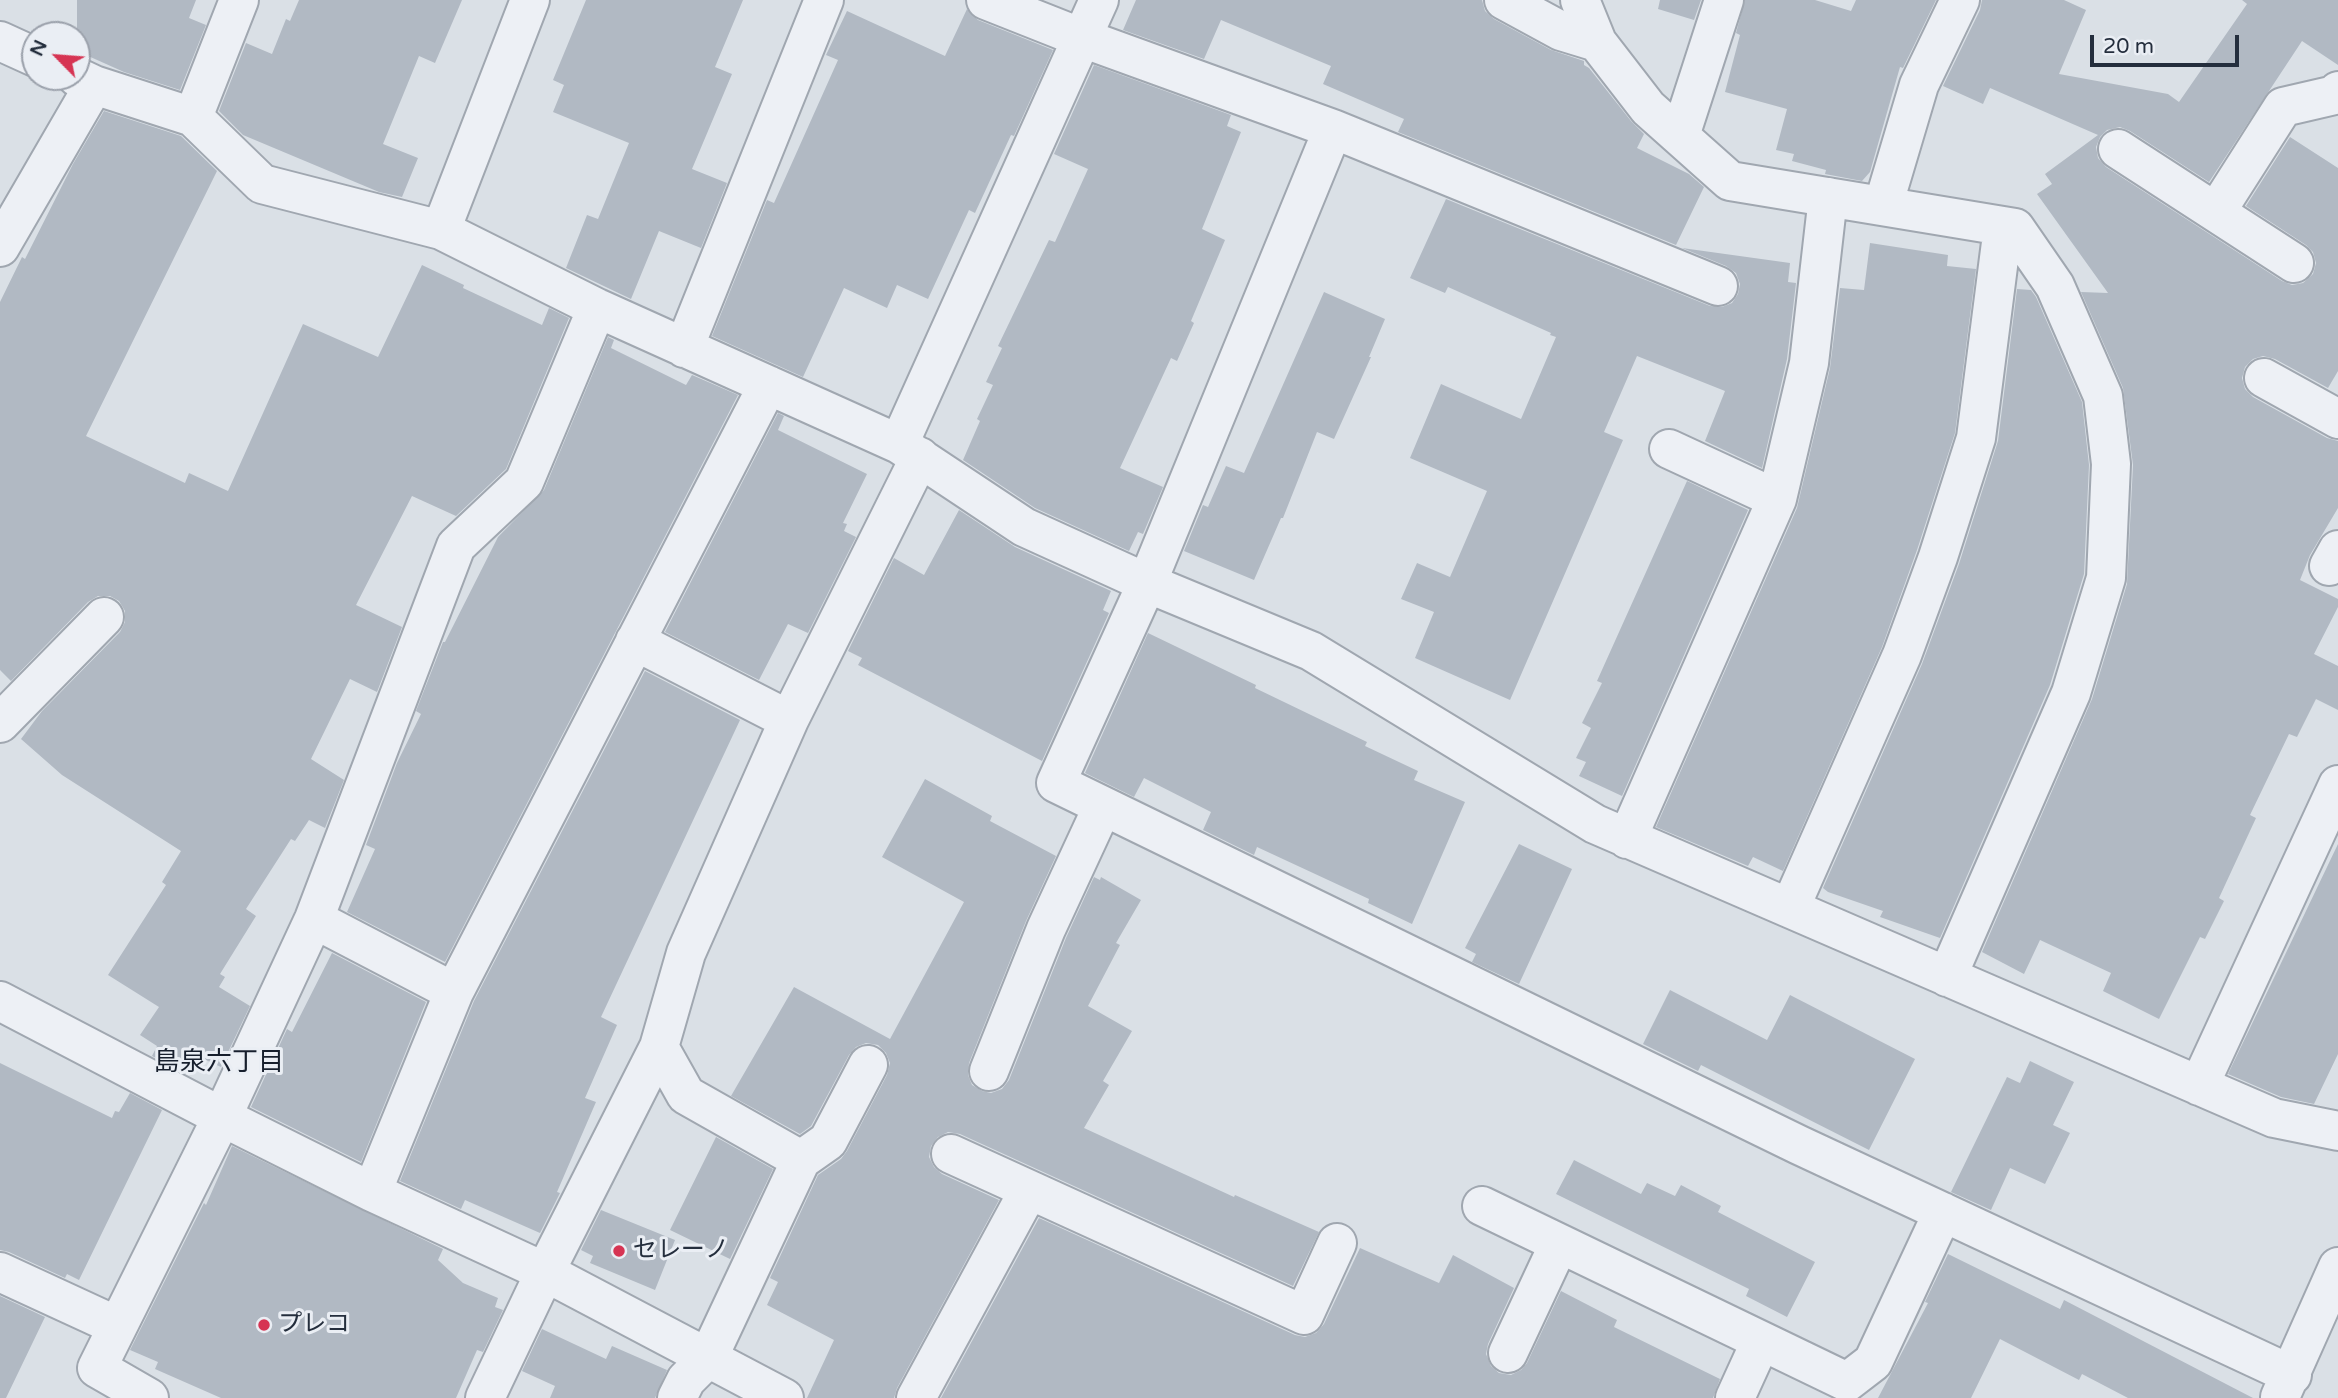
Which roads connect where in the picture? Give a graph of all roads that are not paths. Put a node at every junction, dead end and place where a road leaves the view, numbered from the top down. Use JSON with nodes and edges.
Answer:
{"nodes":[{"id":1,"x":239,"y":0,"type":"edge"},
{"id":2,"x":530,"y":0,"type":"edge"},
{"id":3,"x":824,"y":0,"type":"edge"},
{"id":4,"x":986,"y":0,"type":"edge"},
{"id":5,"x":1099,"y":0,"type":"edge"},
{"id":6,"x":1504,"y":0,"type":"edge"},
{"id":7,"x":1580,"y":0,"type":"edge"},
{"id":8,"x":1724,"y":0,"type":"edge"},
{"id":9,"x":1960,"y":0,"type":"edge"},
{"id":10,"x":1082,"y":38,"type":"junction"},
{"id":11,"x":0,"y":41,"type":"edge"},
{"id":12,"x":1597,"y":42,"type":"junction"},
{"id":13,"x":21,"y":51,"type":"edge"},
{"id":14,"x":91,"y":83,"type":"edge"},
{"id":15,"x":2338,"y":90,"type":"edge"},
{"id":16,"x":81,"y":91,"type":"edge"},
{"id":17,"x":193,"y":117,"type":"junction"},
{"id":18,"x":1333,"y":129,"type":"junction"},
{"id":19,"x":1680,"y":136,"type":"junction"},
{"id":20,"x":2118,"y":149,"type":"dead end"},
{"id":21,"x":1828,"y":197,"type":"junction"},
{"id":22,"x":1883,"y":206,"type":"junction"},
{"id":23,"x":2216,"y":212,"type":"junction"},
{"id":24,"x":2003,"y":227,"type":"junction"},
{"id":25,"x":441,"y":230,"type":"junction"},
{"id":26,"x":0,"y":247,"type":"edge"},
{"id":27,"x":2294,"y":264,"type":"dead end"},
{"id":28,"x":1718,"y":286,"type":"dead end"},
{"id":29,"x":597,"y":308,"type":"junction"},
{"id":30,"x":684,"y":348,"type":"junction"},
{"id":31,"x":2264,"y":378,"type":"dead end"},
{"id":32,"x":768,"y":385,"type":"junction"},
{"id":33,"x":2338,"y":419,"type":"edge"},
{"id":34,"x":1669,"y":449,"type":"dead end"},
{"id":35,"x":910,"y":451,"type":"junction"},
{"id":36,"x":1777,"y":499,"type":"junction"},
{"id":37,"x":1147,"y":583,"type":"junction"},
{"id":38,"x":104,"y":617,"type":"dead end"},
{"id":39,"x":635,"y":641,"type":"junction"},
{"id":40,"x":789,"y":720,"type":"junction"},
{"id":41,"x":0,"y":723,"type":"edge"},
{"id":42,"x":2338,"y":786,"type":"edge"},
{"id":43,"x":1102,"y":806,"type":"junction"},
{"id":44,"x":1627,"y":839,"type":"junction"},
{"id":45,"x":1790,"y":908,"type":"junction"},
{"id":46,"x":314,"y":919,"type":"junction"},
{"id":47,"x":1947,"y":977,"type":"junction"},
{"id":48,"x":454,"y":992,"type":"junction"},
{"id":49,"x":0,"y":1001,"type":"edge"},
{"id":50,"x":659,"y":1047,"type":"junction"},
{"id":51,"x":868,"y":1065,"type":"dead end"},
{"id":52,"x":989,"y":1071,"type":"dead end"},
{"id":53,"x":2199,"y":1086,"type":"junction"},
{"id":54,"x":222,"y":1117,"type":"junction"},
{"id":55,"x":2338,"y":1131,"type":"edge"},
{"id":56,"x":951,"y":1154,"type":"dead end"},
{"id":57,"x":801,"y":1160,"type":"junction"},
{"id":58,"x":1029,"y":1190,"type":"junction"},
{"id":59,"x":373,"y":1192,"type":"junction"},
{"id":60,"x":1482,"y":1206,"type":"dead end"},
{"id":61,"x":1943,"y":1212,"type":"junction"},
{"id":62,"x":1337,"y":1243,"type":"dead end"},
{"id":63,"x":1559,"y":1244,"type":"junction"},
{"id":64,"x":2338,"y":1267,"type":"edge"},
{"id":65,"x":0,"y":1272,"type":"edge"},
{"id":66,"x":545,"y":1272,"type":"junction"},
{"id":67,"x":117,"y":1326,"type":"junction"},
{"id":68,"x":1761,"y":1341,"type":"junction"},
{"id":69,"x":1508,"y":1353,"type":"dead end"},
{"id":70,"x":708,"y":1358,"type":"junction"},
{"id":71,"x":90,"y":1383,"type":"edge"},
{"id":72,"x":2286,"y":1386,"type":"edge"},
{"id":73,"x":149,"y":1398,"type":"edge"},
{"id":74,"x":485,"y":1398,"type":"edge"},
{"id":75,"x":677,"y":1398,"type":"edge"},
{"id":76,"x":784,"y":1398,"type":"edge"},
{"id":77,"x":916,"y":1398,"type":"edge"},
{"id":78,"x":1735,"y":1398,"type":"edge"}],
"edges":[{"from":1,"to":17,"type":"street"},
{"from":2,"to":25,"type":"street"},
{"from":3,"to":30,"type":"street"},
{"from":4,"to":10,"type":"street"},
{"from":5,"to":10,"type":"street"},
{"from":6,"to":12,"type":"street"},
{"from":7,"to":12,"type":"street"},
{"from":8,"to":19,"type":"street"},
{"from":9,"to":22,"type":"street"},
{"from":10,"to":18,"type":"street"},
{"from":10,"to":35,"type":"street"},
{"from":11,"to":13,"type":"street"},
{"from":12,"to":19,"type":"street"},
{"from":14,"to":17,"type":"street"},
{"from":15,"to":23,"type":"street"},
{"from":16,"to":26,"type":"street"},
{"from":17,"to":25,"type":"street"},
{"from":18,"to":28,"type":"street"},
{"from":18,"to":37,"type":"street"},
{"from":19,"to":21,"type":"street"},
{"from":20,"to":23,"type":"street"},
{"from":21,"to":22,"type":"street"},
{"from":21,"to":36,"type":"street"},
{"from":22,"to":24,"type":"street"},
{"from":23,"to":27,"type":"street"},
{"from":24,"to":45,"type":"street"},
{"from":24,"to":47,"type":"street"},
{"from":25,"to":29,"type":"street"},
{"from":29,"to":30,"type":"street"},
{"from":29,"to":46,"type":"street"},
{"from":30,"to":32,"type":"street"},
{"from":31,"to":33,"type":"street"},
{"from":32,"to":35,"type":"street"},
{"from":32,"to":39,"type":"street"},
{"from":34,"to":36,"type":"street"},
{"from":35,"to":37,"type":"street"},
{"from":35,"to":40,"type":"street"},
{"from":36,"to":44,"type":"street"},
{"from":37,"to":43,"type":"street"},
{"from":37,"to":44,"type":"street"},
{"from":38,"to":41,"type":"street"},
{"from":39,"to":40,"type":"street"},
{"from":39,"to":48,"type":"street"},
{"from":40,"to":50,"type":"street"},
{"from":42,"to":53,"type":"street"},
{"from":43,"to":52,"type":"street"},
{"from":43,"to":61,"type":"street"},
{"from":44,"to":45,"type":"street"},
{"from":45,"to":47,"type":"street"},
{"from":46,"to":48,"type":"street"},
{"from":46,"to":54,"type":"street"},
{"from":47,"to":53,"type":"street"},
{"from":48,"to":59,"type":"street"},
{"from":49,"to":54,"type":"street"},
{"from":50,"to":57,"type":"street"},
{"from":50,"to":66,"type":"street"},
{"from":51,"to":57,"type":"street"},
{"from":53,"to":55,"type":"street"},
{"from":54,"to":59,"type":"street"},
{"from":54,"to":67,"type":"street"},
{"from":56,"to":58,"type":"street"},
{"from":57,"to":70,"type":"street"},
{"from":58,"to":62,"type":"street"},
{"from":58,"to":77,"type":"street"},
{"from":59,"to":66,"type":"street"},
{"from":60,"to":63,"type":"street"},
{"from":61,"to":68,"type":"street"},
{"from":61,"to":72,"type":"street"},
{"from":63,"to":68,"type":"street"},
{"from":63,"to":69,"type":"street"},
{"from":64,"to":72,"type":"street"},
{"from":65,"to":67,"type":"street"},
{"from":66,"to":70,"type":"street"},
{"from":66,"to":74,"type":"street"},
{"from":67,"to":71,"type":"street"},
{"from":68,"to":78,"type":"street"},
{"from":70,"to":75,"type":"street"},
{"from":70,"to":76,"type":"street"},
{"from":71,"to":73,"type":"street"}]}
